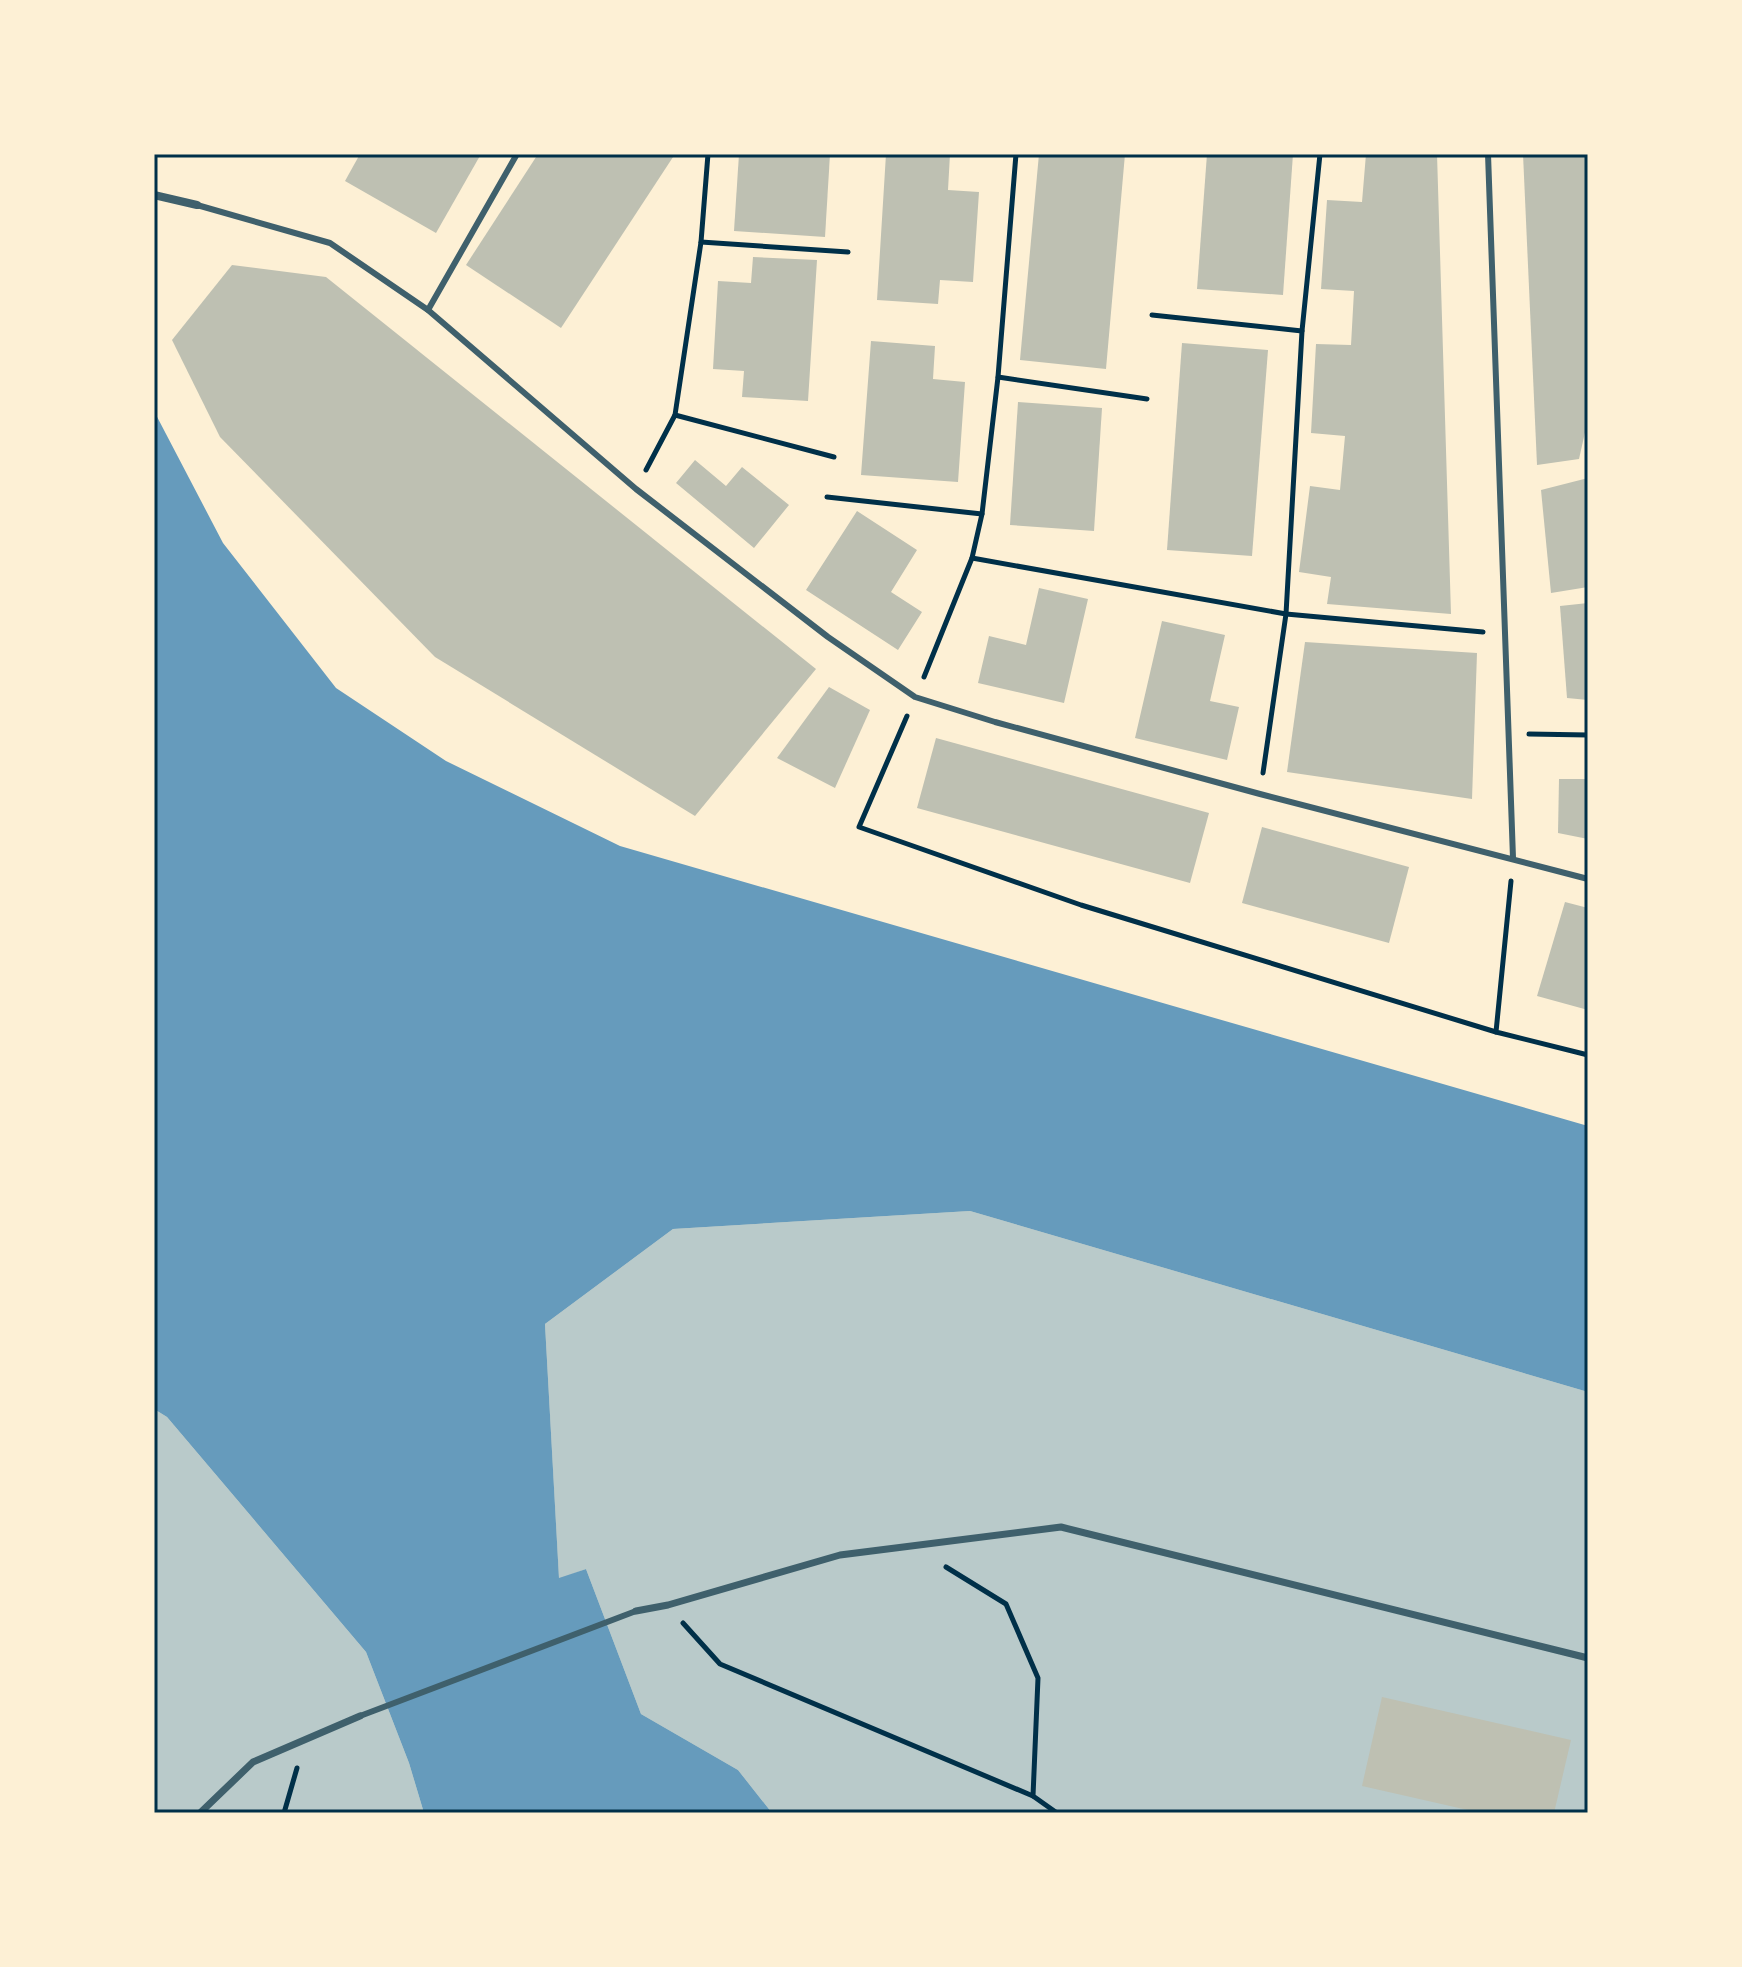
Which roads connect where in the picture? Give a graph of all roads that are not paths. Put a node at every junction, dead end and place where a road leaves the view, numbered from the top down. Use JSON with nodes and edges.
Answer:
{"nodes":[{"id":1,"x":517,"y":154,"type":"edge"},
{"id":2,"x":1488,"y":154,"type":"edge"},
{"id":3,"x":154,"y":195,"type":"edge"},
{"id":4,"x":197,"y":205,"type":"joint"},
{"id":5,"x":428,"y":310,"type":"junction"},
{"id":6,"x":1513,"y":858,"type":"junction"},
{"id":7,"x":1588,"y":879,"type":"edge"},
{"id":8,"x":636,"y":1611,"type":"joint"},
{"id":9,"x":1588,"y":1658,"type":"edge"},
{"id":10,"x":360,"y":1716,"type":"joint"},
{"id":11,"x":200,"y":1813,"type":"edge"}],
"edges":[{"from":1,"to":5,"type":"lane"},
{"from":2,"to":6,"type":"lane"},
{"from":3,"to":4,"type":"street"},
{"from":4,"to":5,"type":"lane"},
{"from":5,"to":6,"type":"lane"},
{"from":6,"to":7,"type":"lane"},
{"from":8,"to":9,"type":"street"},
{"from":8,"to":10,"type":"lane"},
{"from":10,"to":11,"type":"street"}]}
